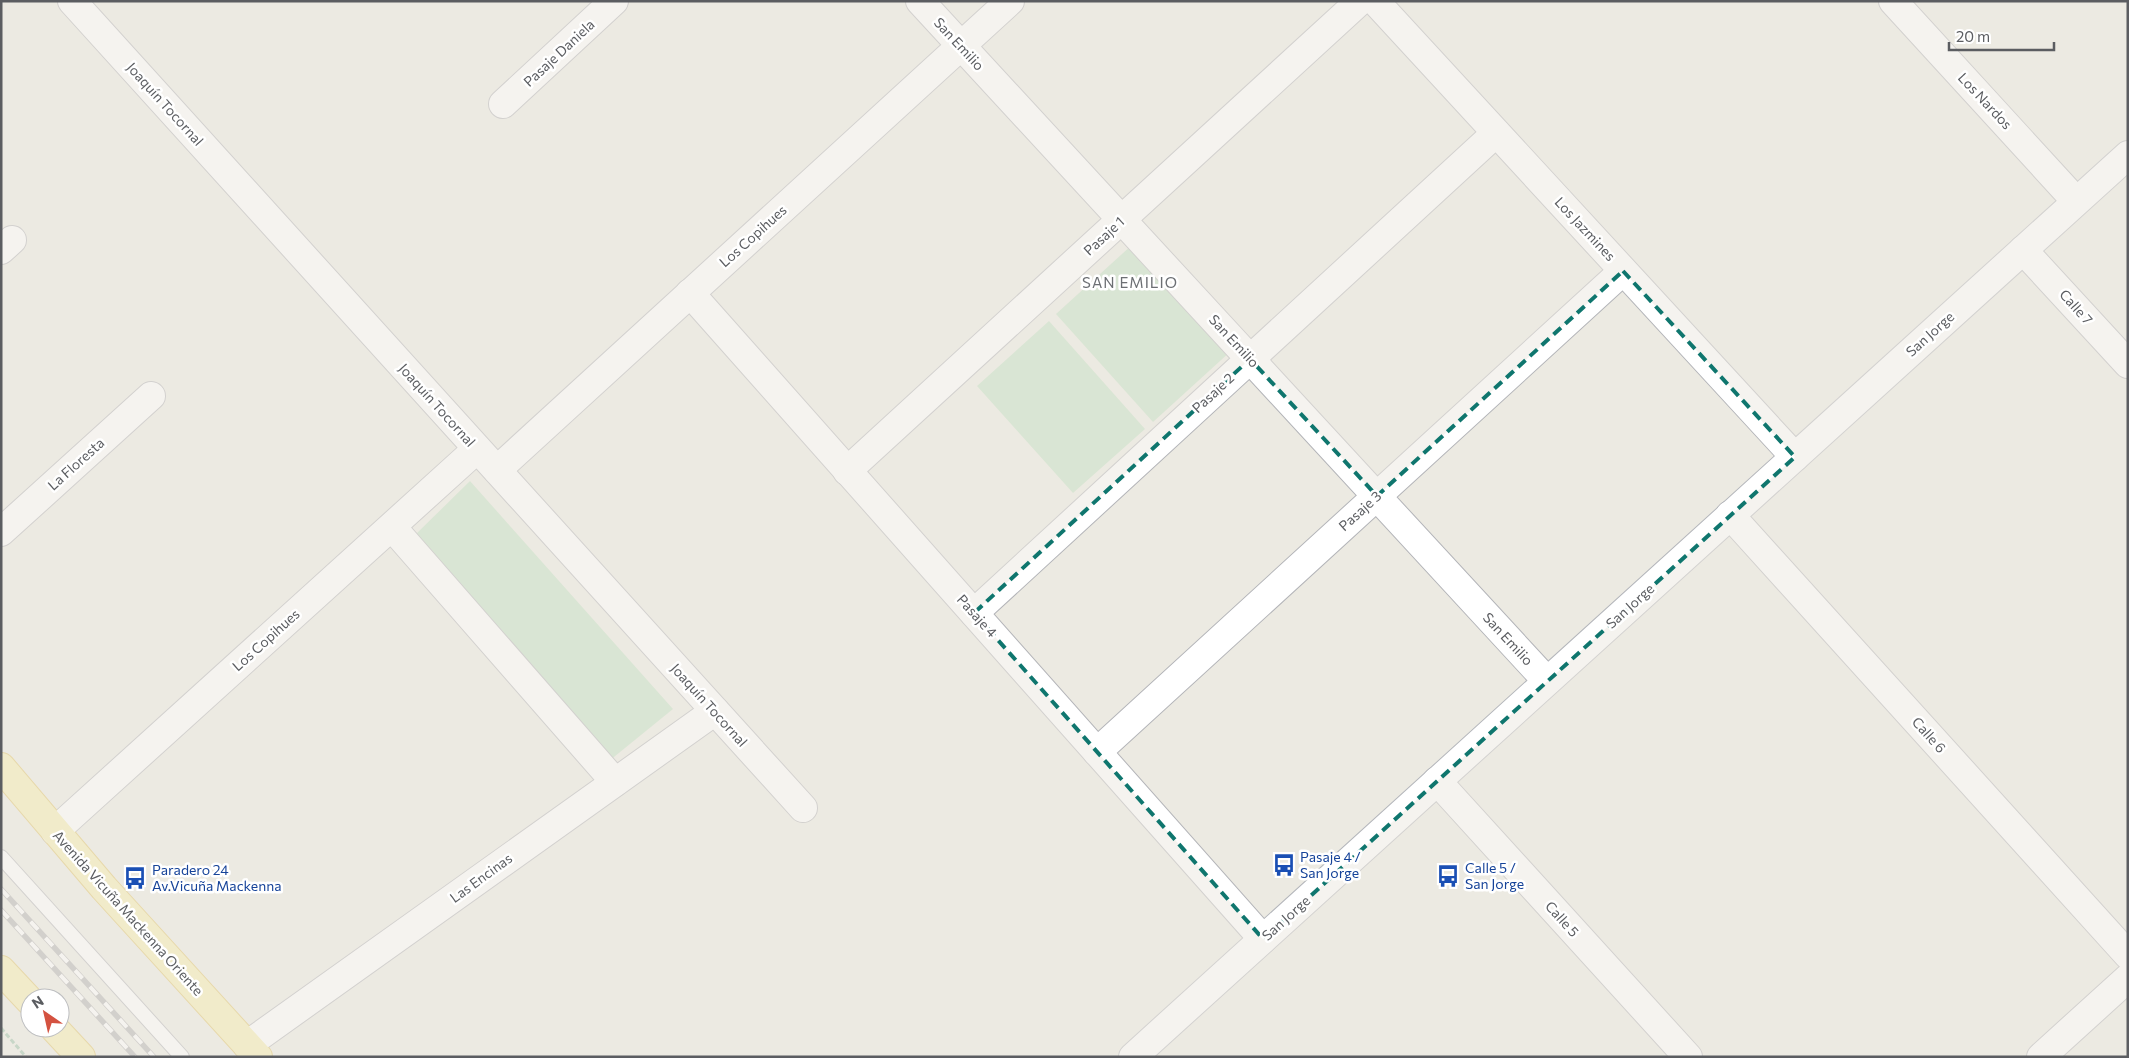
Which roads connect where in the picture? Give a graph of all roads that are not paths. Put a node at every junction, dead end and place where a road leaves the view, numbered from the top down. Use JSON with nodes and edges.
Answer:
{"nodes":[{"id":1,"x":72,"y":1,"type":"edge"},
{"id":2,"x":614,"y":1,"type":"edge"},
{"id":3,"x":920,"y":1,"type":"edge"},
{"id":4,"x":1010,"y":1,"type":"edge"},
{"id":5,"x":1360,"y":1,"type":"edge"},
{"id":6,"x":1375,"y":1,"type":"edge"},
{"id":7,"x":1893,"y":1,"type":"edge"},
{"id":8,"x":961,"y":46,"type":"junction"},
{"id":9,"x":503,"y":104,"type":"dead end"},
{"id":10,"x":1496,"y":133,"type":"junction"},
{"id":11,"x":2128,"y":155,"type":"edge"},
{"id":12,"x":2076,"y":201,"type":"junction"},
{"id":13,"x":1121,"y":220,"type":"junction"},
{"id":14,"x":2024,"y":250,"type":"junction"},
{"id":15,"x":1623,"y":271,"type":"junction"},
{"id":16,"x":690,"y":294,"type":"junction"},
{"id":17,"x":1250,"y":359,"type":"junction"},
{"id":18,"x":2128,"y":364,"type":"edge"},
{"id":19,"x":151,"y":396,"type":"dead end"},
{"id":20,"x":477,"y":449,"type":"junction"},
{"id":21,"x":1794,"y":457,"type":"junction"},
{"id":22,"x":497,"y":470,"type":"junction"},
{"id":23,"x":848,"y":471,"type":"junction"},
{"id":24,"x":1377,"y":496,"type":"junction"},
{"id":25,"x":1730,"y":515,"type":"junction"},
{"id":26,"x":392,"y":526,"type":"junction"},
{"id":27,"x":1,"y":532,"type":"edge"},
{"id":28,"x":974,"y":613,"type":"junction"},
{"id":29,"x":1548,"y":681,"type":"junction"},
{"id":30,"x":715,"y":711,"type":"junction"},
{"id":31,"x":1097,"y":752,"type":"junction"},
{"id":32,"x":1,"y":767,"type":"edge"},
{"id":33,"x":1437,"y":781,"type":"junction"},
{"id":34,"x":615,"y":782,"type":"junction"},
{"id":35,"x":803,"y":808,"type":"dead end"},
{"id":36,"x":55,"y":831,"type":"junction"},
{"id":37,"x":1,"y":856,"type":"edge"},
{"id":38,"x":1263,"y":939,"type":"junction"},
{"id":39,"x":2128,"y":955,"type":"edge"},
{"id":40,"x":1,"y":970,"type":"edge"},
{"id":41,"x":2128,"y":978,"type":"edge"},
{"id":42,"x":20,"y":991,"type":"edge"},
{"id":43,"x":63,"y":1038,"type":"edge"},
{"id":44,"x":252,"y":1051,"type":"edge"},
{"id":45,"x":1144,"y":1053,"type":"edge"},
{"id":46,"x":80,"y":1057,"type":"edge"},
{"id":47,"x":182,"y":1057,"type":"edge"},
{"id":48,"x":1688,"y":1057,"type":"edge"},
{"id":49,"x":2041,"y":1057,"type":"edge"}],
"edges":[{"from":1,"to":20,"type":"street","name":"Joaquín Tocornal"},
{"from":2,"to":9,"type":"street","name":"Pasaje Daniela"},
{"from":3,"to":8,"type":"street","name":"San Emilio"},
{"from":4,"to":8,"type":"street","name":"Los Copihues"},
{"from":5,"to":13,"type":"street","name":"Pasaje 1"},
{"from":6,"to":10,"type":"street","name":"Los Jazmines"},
{"from":7,"to":12,"type":"street","name":"Los Nardos"},
{"from":8,"to":13,"type":"street","name":"San Emilio"},
{"from":8,"to":16,"type":"street","name":"Los Copihues"},
{"from":10,"to":15,"type":"street","name":"Los Jazmines"},
{"from":10,"to":17,"type":"street","name":"Pasaje 2"},
{"from":11,"to":12,"type":"street","name":"San Jorge"},
{"from":12,"to":14,"type":"street","name":"San Jorge"},
{"from":13,"to":17,"type":"street","name":"San Emilio"},
{"from":13,"to":23,"type":"street","name":"Pasaje 1"},
{"from":14,"to":18,"type":"street","name":"Calle 7"},
{"from":14,"to":21,"type":"street","name":"San Jorge"},
{"from":15,"to":21,"type":"street","name":"Los Jazmines"},
{"from":15,"to":24,"type":"street","name":"Pasaje 3"},
{"from":16,"to":22,"type":"street","name":"Los Copihues"},
{"from":16,"to":23,"type":"street","name":"Pasaje 4"},
{"from":17,"to":24,"type":"street","name":"San Emilio"},
{"from":17,"to":28,"type":"street","name":"Pasaje 2"},
{"from":19,"to":27,"type":"street","name":"La Floresta"},
{"from":20,"to":22,"type":"street","name":"Joaquín Tocornal"},
{"from":20,"to":26,"type":"street","name":"Los Copihues"},
{"from":21,"to":25,"type":"street","name":"San Jorge"},
{"from":22,"to":30,"type":"street","name":"Joaquín Tocornal"},
{"from":23,"to":28,"type":"street","name":"Pasaje 4"},
{"from":24,"to":29,"type":"street","name":"San Emilio"},
{"from":24,"to":31,"type":"street","name":"Pasaje 3"},
{"from":25,"to":29,"type":"street","name":"San Jorge"},
{"from":25,"to":39,"type":"street","name":"Calle 6"},
{"from":26,"to":34,"type":"street"},
{"from":26,"to":36,"type":"street","name":"Los Copihues"},
{"from":28,"to":31,"type":"street","name":"Pasaje 4"},
{"from":29,"to":33,"type":"street","name":"San Jorge"},
{"from":30,"to":34,"type":"street","name":"Las Encinas"},
{"from":30,"to":35,"type":"street","name":"Joaquín Tocornal"},
{"from":31,"to":38,"type":"street","name":"Pasaje 4"},
{"from":32,"to":36,"type":"main road","name":"Avenida Vicuña Mackenna Oriente"},
{"from":33,"to":38,"type":"street","name":"San Jorge"},
{"from":33,"to":48,"type":"street","name":"Calle 5"},
{"from":34,"to":44,"type":"street","name":"Las Encinas"},
{"from":36,"to":44,"type":"main road","name":"Avenida Vicuña Mackenna Oriente"},
{"from":37,"to":47,"type":"lane"},
{"from":38,"to":45,"type":"street","name":"San Jorge"},
{"from":40,"to":42,"type":"main road"},
{"from":41,"to":49,"type":"street"},
{"from":43,"to":46,"type":"main road"}]}
